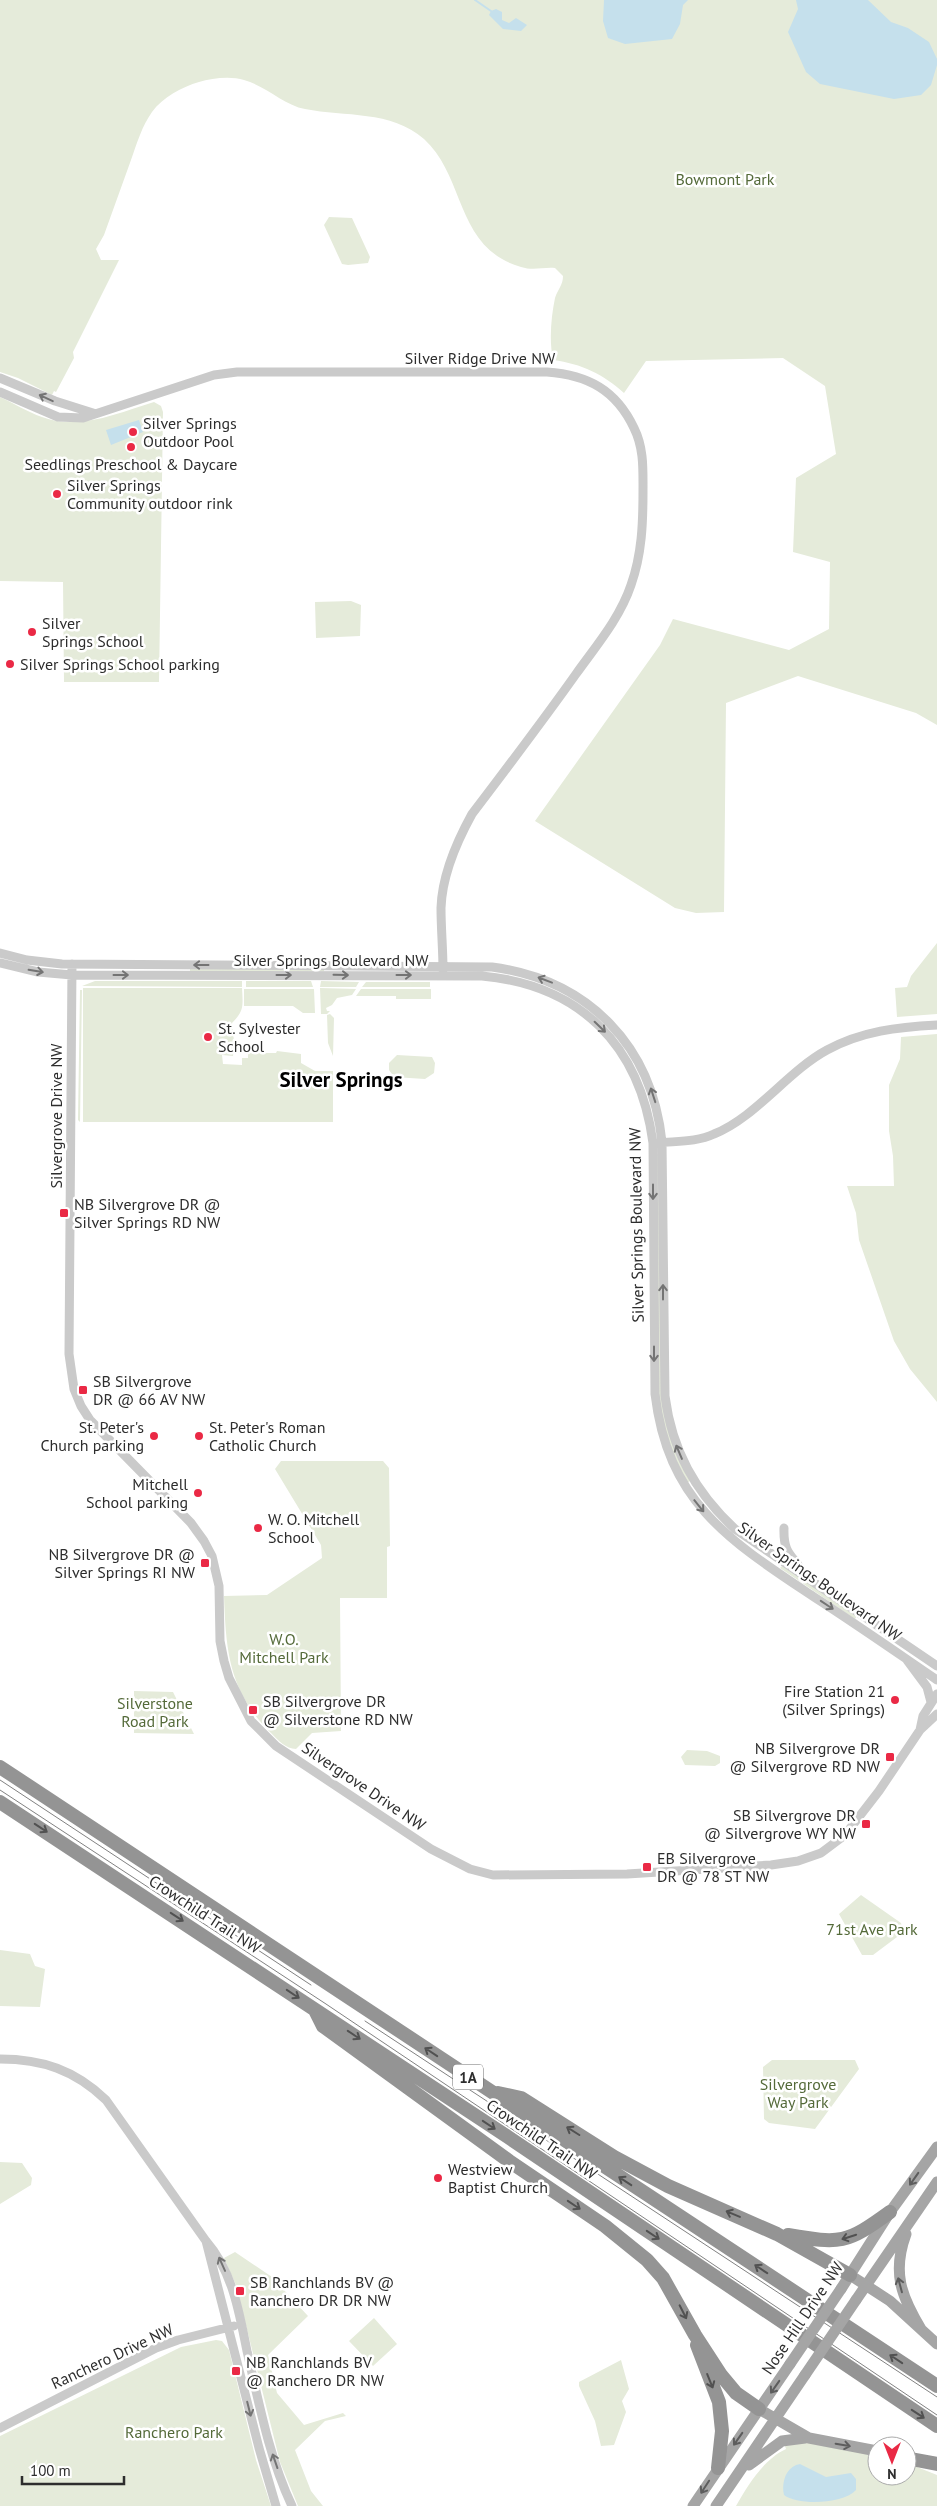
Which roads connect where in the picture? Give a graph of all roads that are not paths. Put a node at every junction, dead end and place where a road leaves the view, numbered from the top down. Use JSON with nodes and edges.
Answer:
{"nodes":[{"id":1,"x":0,"y":378,"type":"edge"},
{"id":2,"x":0,"y":392,"type":"edge"},
{"id":3,"x":92,"y":413,"type":"junction"},
{"id":4,"x":0,"y":953,"type":"edge"},
{"id":5,"x":0,"y":963,"type":"edge"},
{"id":6,"x":72,"y":964,"type":"junction"},
{"id":7,"x":443,"y":965,"type":"junction"},
{"id":8,"x":72,"y":975,"type":"junction"},
{"id":9,"x":442,"y":975,"type":"junction"},
{"id":10,"x":937,"y":1025,"type":"edge"},
{"id":11,"x":658,"y":1143,"type":"junction"},
{"id":12,"x":784,"y":1528,"type":"dead end"},
{"id":13,"x":805,"y":1577,"type":"junction"},
{"id":14,"x":906,"y":1658,"type":"junction"},
{"id":15,"x":937,"y":1666,"type":"edge"},
{"id":16,"x":937,"y":1680,"type":"edge"},
{"id":17,"x":937,"y":1694,"type":"edge"},
{"id":18,"x":931,"y":1702,"type":"junction"},
{"id":19,"x":937,"y":1714,"type":"edge"},
{"id":20,"x":920,"y":1730,"type":"junction"},
{"id":21,"x":0,"y":1767,"type":"edge"},
{"id":22,"x":0,"y":1802,"type":"edge"},
{"id":23,"x":314,"y":2008,"type":"junction"},
{"id":24,"x":0,"y":2059,"type":"edge"},
{"id":25,"x":490,"y":2091,"type":"junction"},
{"id":26,"x":937,"y":2147,"type":"edge"},
{"id":27,"x":937,"y":2182,"type":"edge"},
{"id":28,"x":890,"y":2212,"type":"junction"},
{"id":29,"x":910,"y":2223,"type":"junction"},
{"id":30,"x":777,"y":2234,"type":"junction"},
{"id":31,"x":206,"y":2241,"type":"junction"},
{"id":32,"x":850,"y":2275,"type":"junction"},
{"id":33,"x":866,"y":2285,"type":"junction"},
{"id":34,"x":241,"y":2324,"type":"junction"},
{"id":35,"x":228,"y":2328,"type":"junction"},
{"id":36,"x":921,"y":2329,"type":"junction"},
{"id":37,"x":695,"y":2335,"type":"junction"},
{"id":38,"x":937,"y":2344,"type":"edge"},
{"id":39,"x":937,"y":2386,"type":"edge"},
{"id":40,"x":759,"y":2410,"type":"junction"},
{"id":41,"x":776,"y":2421,"type":"junction"},
{"id":42,"x":937,"y":2426,"type":"edge"},
{"id":43,"x":0,"y":2428,"type":"edge"},
{"id":44,"x":809,"y":2438,"type":"junction"},
{"id":45,"x":867,"y":2449,"type":"edge"},
{"id":46,"x":917,"y":2460,"type":"edge"},
{"id":47,"x":917,"y":2461,"type":"edge"},
{"id":48,"x":937,"y":2464,"type":"edge"},
{"id":49,"x":718,"y":2468,"type":"junction"},
{"id":50,"x":937,"y":2470,"type":"edge"},
{"id":51,"x":738,"y":2474,"type":"junction"},
{"id":52,"x":276,"y":2506,"type":"edge"},
{"id":53,"x":292,"y":2506,"type":"edge"},
{"id":54,"x":693,"y":2506,"type":"edge"},
{"id":55,"x":716,"y":2506,"type":"edge"}],
"edges":[{"from":3,"to":1,"type":"street","one_way":true},
{"from":2,"to":3,"type":"street","name":"Silver Ridge Drive NW"},
{"from":3,"to":7,"type":"street","name":"Silver Ridge Drive NW"},
{"from":4,"to":6,"type":"street","name":"Silver Springs Boulevard NW"},
{"from":5,"to":8,"type":"street","name":"Silver Springs Boulevard NW","one_way":true},
{"from":7,"to":6,"type":"street","name":"Silver Springs Boulevard NW","one_way":true},
{"from":6,"to":8,"type":"street","name":"Silvergrove Drive NW"},
{"from":7,"to":9,"type":"street","name":"Silver Ridge Drive NW"},
{"from":11,"to":7,"type":"street","name":"Silver Springs Boulevard NW","one_way":true},
{"from":8,"to":9,"type":"street","name":"Silver Springs Boulevard NW","one_way":true},
{"from":8,"to":20,"type":"street","name":"Silvergrove Drive NW"},
{"from":9,"to":11,"type":"street","name":"Silver Springs Boulevard NW","one_way":true},
{"from":10,"to":11,"type":"street"},
{"from":13,"to":11,"type":"street","name":"Silver Springs Boulevard NW","one_way":true},
{"from":11,"to":14,"type":"street","name":"Silver Springs Boulevard NW","one_way":true},
{"from":12,"to":13,"type":"street"},
{"from":13,"to":15,"type":"street","name":"Silver Springs Boulevard NW"},
{"from":14,"to":16,"type":"street","name":"Silver Springs Boulevard NW"},
{"from":14,"to":18,"type":"street"},
{"from":17,"to":18,"type":"street","name":"Silvergrove Drive NW"},
{"from":18,"to":20,"type":"street","name":"Silvergrove Drive NW"},
{"from":19,"to":20,"type":"street","name":"Silvergrove Drive NW"},
{"from":25,"to":21,"type":"highway","name":"Crowchild Trail NW","number":"1A","one_way":true},
{"from":22,"to":23,"type":"highway","name":"Crowchild Trail NW","number":"1A","one_way":true},
{"from":23,"to":37,"type":"highway","one_way":true},
{"from":23,"to":42,"type":"highway","name":"Crowchild Trail NW","number":"1A","one_way":true},
{"from":24,"to":31,"type":"street"},
{"from":30,"to":25,"type":"highway","one_way":true},
{"from":39,"to":25,"type":"highway","name":"Crowchild Trail NW","number":"1A","one_way":true},
{"from":26,"to":28,"type":"main road","name":"Nose Hill Drive NW","one_way":true},
{"from":27,"to":29,"type":"main road","name":"Nose Hill Drive NW"},
{"from":28,"to":30,"type":"highway","one_way":true},
{"from":28,"to":32,"type":"main road","name":"Nose Hill Drive NW"},
{"from":29,"to":33,"type":"main road","name":"Nose Hill Drive NW"},
{"from":36,"to":29,"type":"main road","one_way":true},
{"from":30,"to":32,"type":"highway"},
{"from":34,"to":31,"type":"street","one_way":true},
{"from":31,"to":35,"type":"street"},
{"from":32,"to":33,"type":"main road"},
{"from":32,"to":40,"type":"main road","name":"Nose Hill Drive NW","one_way":true,"bridge":true},
{"from":33,"to":36,"type":"main road"},
{"from":33,"to":41,"type":"main road","name":"Nose Hill Drive NW","bridge":true},
{"from":34,"to":35,"type":"street","name":"Ranchero Drive NW"},
{"from":53,"to":34,"type":"street","one_way":true},
{"from":35,"to":43,"type":"street","name":"Ranchero Drive NW"},
{"from":35,"to":52,"type":"street","one_way":true},
{"from":36,"to":38,"type":"main road"},
{"from":37,"to":40,"type":"highway"},
{"from":37,"to":49,"type":"highway","one_way":true},
{"from":40,"to":41,"type":"main road"},
{"from":40,"to":49,"type":"main road","name":"Nose Hill Drive NW","one_way":true},
{"from":41,"to":44,"type":"main road"},
{"from":41,"to":51,"type":"main road","name":"Nose Hill Drive NW"},
{"from":44,"to":45,"type":"main road","one_way":true},
{"from":44,"to":51,"type":"main road"},
{"from":46,"to":48,"type":"highway"},
{"from":47,"to":50,"type":"street"},
{"from":49,"to":54,"type":"main road","name":"Nose Hill Drive NW","one_way":true},
{"from":51,"to":55,"type":"main road","name":"Nose Hill Drive NW"}]}
